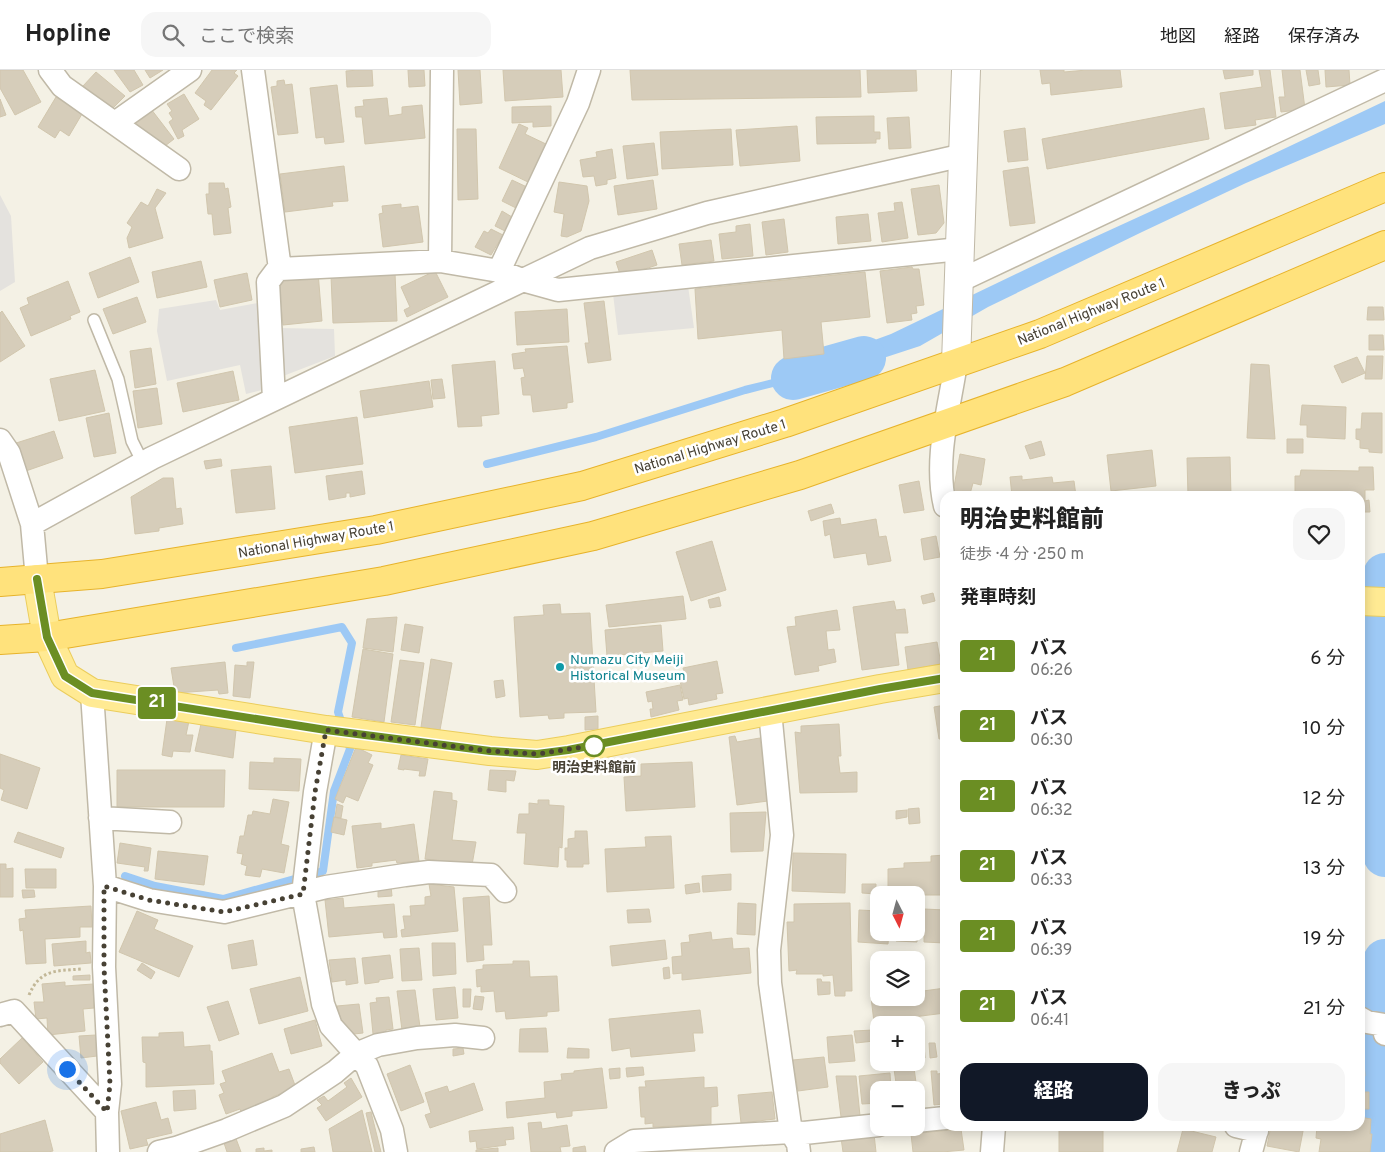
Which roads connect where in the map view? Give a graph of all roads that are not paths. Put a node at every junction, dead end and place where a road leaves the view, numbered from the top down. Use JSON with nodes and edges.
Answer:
{"nodes":[{"id":1,"x":50,"y":70,"type":"edge"},
{"id":2,"x":190,"y":70,"type":"edge"},
{"id":3,"x":253,"y":70,"type":"edge"},
{"id":4,"x":442,"y":70,"type":"edge"},
{"id":5,"x":589,"y":70,"type":"edge"},
{"id":6,"x":966,"y":70,"type":"edge"},
{"id":7,"x":1378,"y":78,"type":"edge"},
{"id":8,"x":115,"y":123,"type":"junction"},
{"id":9,"x":964,"y":155,"type":"junction"},
{"id":10,"x":179,"y":170,"type":"dead end"},
{"id":11,"x":1385,"y":187,"type":"edge"},
{"id":12,"x":1385,"y":245,"type":"edge"},
{"id":13,"x":960,"y":249,"type":"junction"},
{"id":14,"x":440,"y":260,"type":"junction"},
{"id":15,"x":280,"y":266,"type":"junction"},
{"id":16,"x":500,"y":271,"type":"junction"},
{"id":17,"x":522,"y":280,"type":"junction"},
{"id":18,"x":959,"y":287,"type":"junction"},
{"id":19,"x":94,"y":320,"type":"dead end"},
{"id":20,"x":956,"y":359,"type":"junction"},
{"id":21,"x":274,"y":399,"type":"junction"},
{"id":22,"x":946,"y":424,"type":"junction"},
{"id":23,"x":0,"y":440,"type":"edge"},
{"id":24,"x":143,"y":463,"type":"junction"},
{"id":25,"x":942,"y":491,"type":"edge"},
{"id":26,"x":32,"y":524,"type":"junction"},
{"id":27,"x":37,"y":579,"type":"junction"},
{"id":28,"x":0,"y":582,"type":"edge"},
{"id":29,"x":1365,"y":601,"type":"edge"},
{"id":30,"x":1385,"y":602,"type":"edge"},
{"id":31,"x":47,"y":637,"type":"junction"},
{"id":32,"x":0,"y":640,"type":"edge"},
{"id":33,"x":940,"y":679,"type":"edge"},
{"id":34,"x":92,"y":693,"type":"junction"},
{"id":35,"x":770,"y":711,"type":"junction"},
{"id":36,"x":326,"y":730,"type":"junction"},
{"id":37,"x":100,"y":818,"type":"junction"},
{"id":38,"x":170,"y":822,"type":"dead end"},
{"id":39,"x":104,"y":886,"type":"junction"},
{"id":40,"x":505,"y":891,"type":"dead end"},
{"id":41,"x":303,"y":894,"type":"junction"},
{"id":42,"x":7,"y":1013,"type":"edge"},
{"id":43,"x":1365,"y":1021,"type":"edge"},
{"id":44,"x":1385,"y":1034,"type":"edge"},
{"id":45,"x":483,"y":1038,"type":"dead end"},
{"id":46,"x":356,"y":1054,"type":"junction"},
{"id":47,"x":107,"y":1112,"type":"junction"},
{"id":48,"x":940,"y":1119,"type":"edge"},
{"id":49,"x":925,"y":1120,"type":"edge"},
{"id":50,"x":870,"y":1126,"type":"edge"},
{"id":51,"x":994,"y":1131,"type":"edge"},
{"id":52,"x":795,"y":1142,"type":"edge"},
{"id":53,"x":108,"y":1152,"type":"edge"},
{"id":54,"x":160,"y":1152,"type":"edge"},
{"id":55,"x":396,"y":1152,"type":"edge"},
{"id":56,"x":616,"y":1152,"type":"edge"},
{"id":57,"x":992,"y":1152,"type":"edge"}],
"edges":[{"from":1,"to":8,"type":"street"},
{"from":2,"to":8,"type":"street"},
{"from":3,"to":15,"type":"street"},
{"from":4,"to":14,"type":"street"},
{"from":5,"to":16,"type":"street"},
{"from":6,"to":9,"type":"street"},
{"from":7,"to":18,"type":"street"},
{"from":8,"to":10,"type":"street"},
{"from":9,"to":13,"type":"street"},
{"from":9,"to":17,"type":"street"},
{"from":11,"to":20,"type":"highway","name":"National Highway Route 1"},
{"from":12,"to":22,"type":"highway"},
{"from":13,"to":17,"type":"street"},
{"from":13,"to":18,"type":"street"},
{"from":14,"to":15,"type":"street"},
{"from":14,"to":16,"type":"street"},
{"from":15,"to":21,"type":"street"},
{"from":16,"to":17,"type":"street"},
{"from":17,"to":21,"type":"street"},
{"from":18,"to":20,"type":"street"},
{"from":19,"to":24,"type":"lane"},
{"from":20,"to":22,"type":"street"},
{"from":20,"to":27,"type":"highway","name":"National Highway Route 1"},
{"from":21,"to":24,"type":"street"},
{"from":22,"to":25,"type":"street"},
{"from":22,"to":31,"type":"highway"},
{"from":23,"to":26,"type":"street"},
{"from":24,"to":26,"type":"street"},
{"from":26,"to":27,"type":"street"},
{"from":27,"to":28,"type":"highway","name":"National Highway Route 1"},
{"from":27,"to":31,"type":"main road"},
{"from":29,"to":30,"type":"main road"},
{"from":31,"to":32,"type":"highway"},
{"from":31,"to":34,"type":"main road"},
{"from":33,"to":35,"type":"main road"},
{"from":34,"to":36,"type":"main road"},
{"from":34,"to":37,"type":"street"},
{"from":35,"to":36,"type":"main road"},
{"from":35,"to":52,"type":"street"},
{"from":36,"to":41,"type":"street"},
{"from":37,"to":38,"type":"street"},
{"from":37,"to":39,"type":"street"},
{"from":39,"to":41,"type":"street"},
{"from":39,"to":47,"type":"street"},
{"from":40,"to":41,"type":"street"},
{"from":41,"to":46,"type":"street"},
{"from":42,"to":47,"type":"street"},
{"from":43,"to":44,"type":"street"},
{"from":45,"to":46,"type":"street"},
{"from":46,"to":54,"type":"street"},
{"from":46,"to":55,"type":"street"},
{"from":47,"to":53,"type":"street"},
{"from":48,"to":49,"type":"street"},
{"from":50,"to":52,"type":"street"},
{"from":51,"to":57,"type":"street"},
{"from":52,"to":56,"type":"street"}]}
